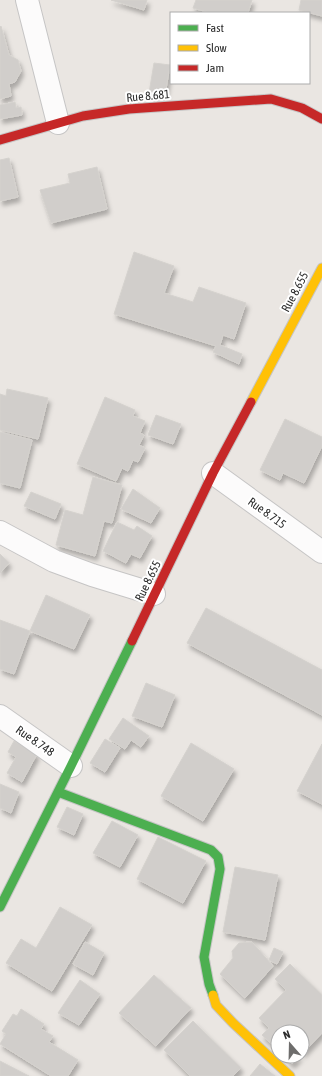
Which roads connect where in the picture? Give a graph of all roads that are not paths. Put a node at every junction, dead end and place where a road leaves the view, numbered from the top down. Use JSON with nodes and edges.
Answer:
{"nodes":[{"id":1,"x":27,"y":0,"type":"edge"},
{"id":2,"x":322,"y":119,"type":"edge"},
{"id":3,"x":58,"y":123,"type":"junction"},
{"id":4,"x":0,"y":140,"type":"edge"},
{"id":5,"x":322,"y":268,"type":"edge"},
{"id":6,"x":213,"y":474,"type":"junction"},
{"id":7,"x":0,"y":532,"type":"edge"},
{"id":8,"x":322,"y":552,"type":"edge"},
{"id":9,"x":154,"y":594,"type":"junction"},
{"id":10,"x":0,"y":716,"type":"edge"},
{"id":11,"x":71,"y":766,"type":"junction"},
{"id":12,"x":58,"y":792,"type":"junction"},
{"id":13,"x":0,"y":907,"type":"edge"},
{"id":14,"x":290,"y":1076,"type":"edge"}],
"edges":[{"from":1,"to":3,"type":"street"},
{"from":2,"to":3,"type":"street","name":"Rue 8.681"},
{"from":3,"to":4,"type":"street","name":"Rue 8.681"},
{"from":5,"to":6,"type":"street","name":"Rue 8.655"},
{"from":6,"to":8,"type":"street","name":"Rue 8.715"},
{"from":6,"to":9,"type":"street","name":"Rue 8.655"},
{"from":7,"to":9,"type":"street"},
{"from":9,"to":11,"type":"street","name":"Rue 8.655"},
{"from":10,"to":11,"type":"street","name":"Rue 8.748"},
{"from":11,"to":12,"type":"street","name":"Rue 8.655"},
{"from":12,"to":13,"type":"street","name":"Rue 8.655"},
{"from":12,"to":14,"type":"street"}]}
